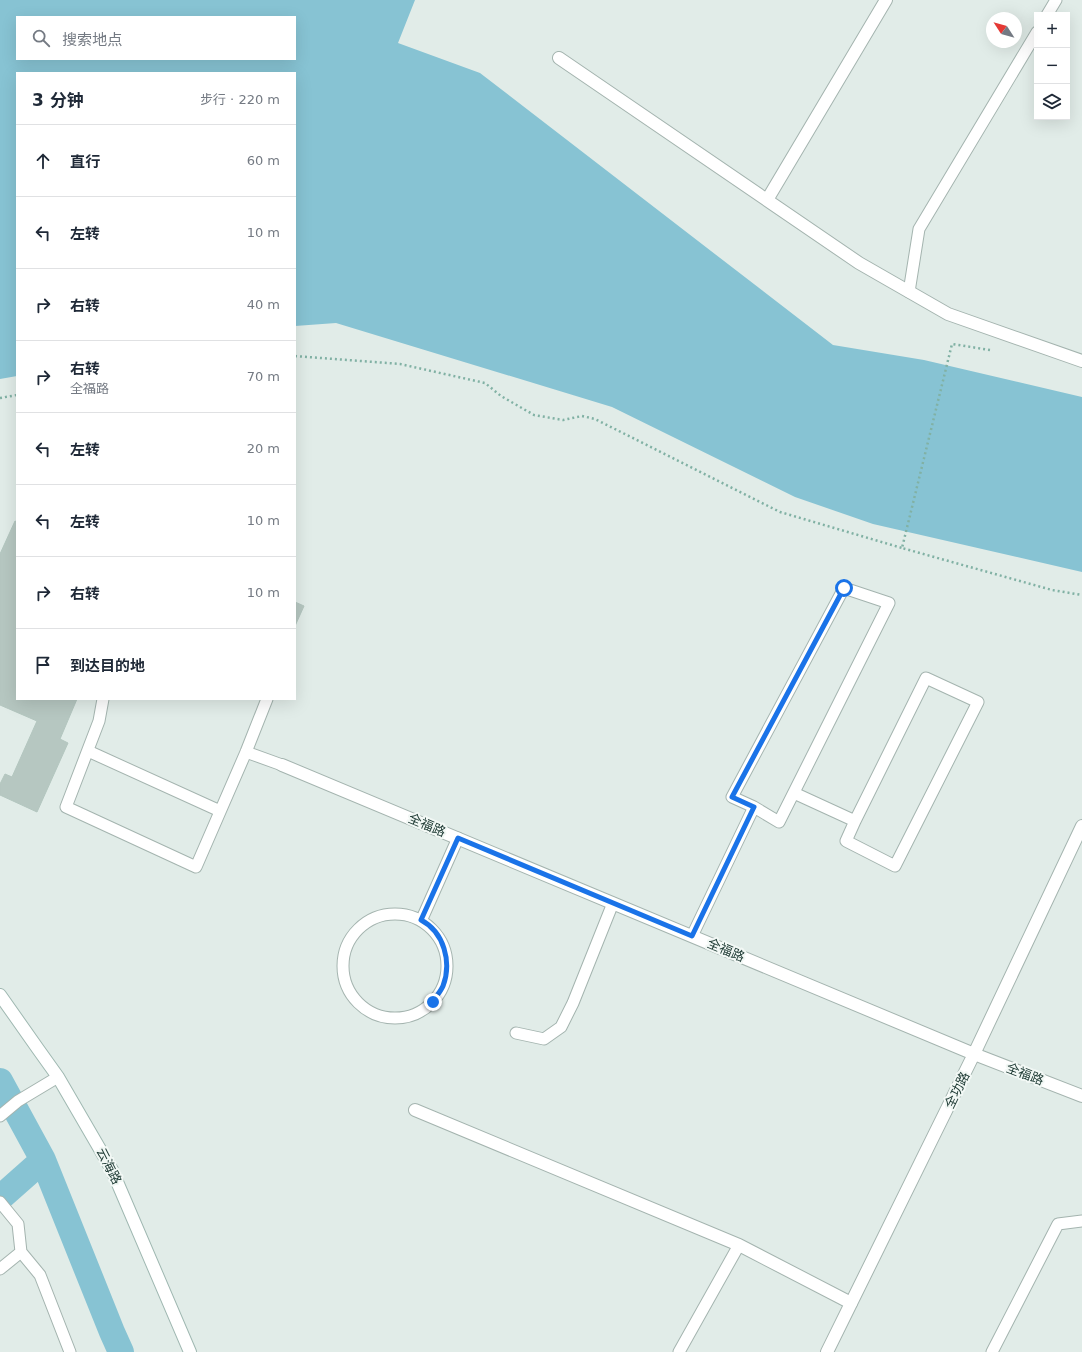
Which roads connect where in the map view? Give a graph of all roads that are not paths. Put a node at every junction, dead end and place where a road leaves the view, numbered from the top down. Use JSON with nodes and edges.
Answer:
{"nodes":[{"id":1,"x":886,"y":0,"type":"edge"},
{"id":2,"x":1056,"y":0,"type":"edge"},
{"id":3,"x":1049,"y":12,"type":"edge"},
{"id":4,"x":1034,"y":37,"type":"edge"},
{"id":5,"x":559,"y":58,"type":"dead end"},
{"id":6,"x":767,"y":200,"type":"junction"},
{"id":7,"x":909,"y":292,"type":"junction"},
{"id":8,"x":1082,"y":360,"type":"edge"},
{"id":9,"x":103,"y":700,"type":"edge"},
{"id":10,"x":267,"y":700,"type":"edge"},
{"id":11,"x":88,"y":751,"type":"junction"},
{"id":12,"x":246,"y":752,"type":"junction"},
{"id":13,"x":282,"y":765,"type":"joint"},
{"id":14,"x":794,"y":793,"type":"junction"},
{"id":15,"x":754,"y":807,"type":"junction"},
{"id":16,"x":220,"y":811,"type":"junction"},
{"id":17,"x":855,"y":821,"type":"junction"},
{"id":18,"x":1082,"y":826,"type":"edge"},
{"id":19,"x":458,"y":838,"type":"junction"},
{"id":20,"x":613,"y":903,"type":"junction"},
{"id":21,"x":421,"y":920,"type":"junction"},
{"id":22,"x":692,"y":936,"type":"junction"},
{"id":23,"x":0,"y":995,"type":"edge"},
{"id":24,"x":516,"y":1033,"type":"dead end"},
{"id":25,"x":974,"y":1054,"type":"junction"},
{"id":26,"x":58,"y":1076,"type":"junction"},
{"id":27,"x":1082,"y":1096,"type":"edge"},
{"id":28,"x":415,"y":1110,"type":"dead end"},
{"id":29,"x":0,"y":1116,"type":"edge"},
{"id":30,"x":0,"y":1202,"type":"edge"},
{"id":31,"x":1082,"y":1221,"type":"edge"},
{"id":32,"x":739,"y":1245,"type":"junction"},
{"id":33,"x":21,"y":1252,"type":"junction"},
{"id":34,"x":0,"y":1269,"type":"edge"},
{"id":35,"x":851,"y":1303,"type":"junction"},
{"id":36,"x":70,"y":1352,"type":"edge"},
{"id":37,"x":190,"y":1352,"type":"edge"},
{"id":38,"x":679,"y":1352,"type":"edge"},
{"id":39,"x":827,"y":1352,"type":"edge"},
{"id":40,"x":992,"y":1352,"type":"edge"}],
"edges":[{"from":1,"to":6,"type":"street"},
{"from":2,"to":3,"type":"lane"},
{"from":4,"to":7,"type":"lane"},
{"from":5,"to":6,"type":"street"},
{"from":6,"to":7,"type":"street"},
{"from":7,"to":8,"type":"street"},
{"from":9,"to":11,"type":"lane"},
{"from":10,"to":12,"type":"lane"},
{"from":11,"to":16,"type":"lane"},
{"from":11,"to":16,"type":"lane"},
{"from":12,"to":13,"type":"lane"},
{"from":12,"to":16,"type":"lane"},
{"from":13,"to":19,"type":"street","name":"全福路"},
{"from":14,"to":15,"type":"lane"},
{"from":14,"to":15,"type":"lane"},
{"from":14,"to":17,"type":"lane"},
{"from":15,"to":22,"type":"lane"},
{"from":17,"to":17,"type":"lane"},
{"from":18,"to":25,"type":"street","name":"全功路"},
{"from":19,"to":20,"type":"street","name":"全福路"},
{"from":19,"to":21,"type":"lane"},
{"from":20,"to":22,"type":"street","name":"全福路"},
{"from":20,"to":24,"type":"lane"},
{"from":21,"to":21,"type":"lane"},
{"from":22,"to":25,"type":"street","name":"全福路"},
{"from":23,"to":26,"type":"street","name":"云海路"},
{"from":25,"to":27,"type":"street","name":"全福路"},
{"from":25,"to":35,"type":"street","name":"全功路"},
{"from":26,"to":29,"type":"lane"},
{"from":26,"to":37,"type":"street","name":"云海路"},
{"from":28,"to":32,"type":"street"},
{"from":30,"to":33,"type":"lane"},
{"from":31,"to":40,"type":"lane"},
{"from":32,"to":35,"type":"street"},
{"from":32,"to":38,"type":"lane"},
{"from":33,"to":34,"type":"lane"},
{"from":33,"to":36,"type":"lane"},
{"from":35,"to":39,"type":"street","name":"全功路"}]}
